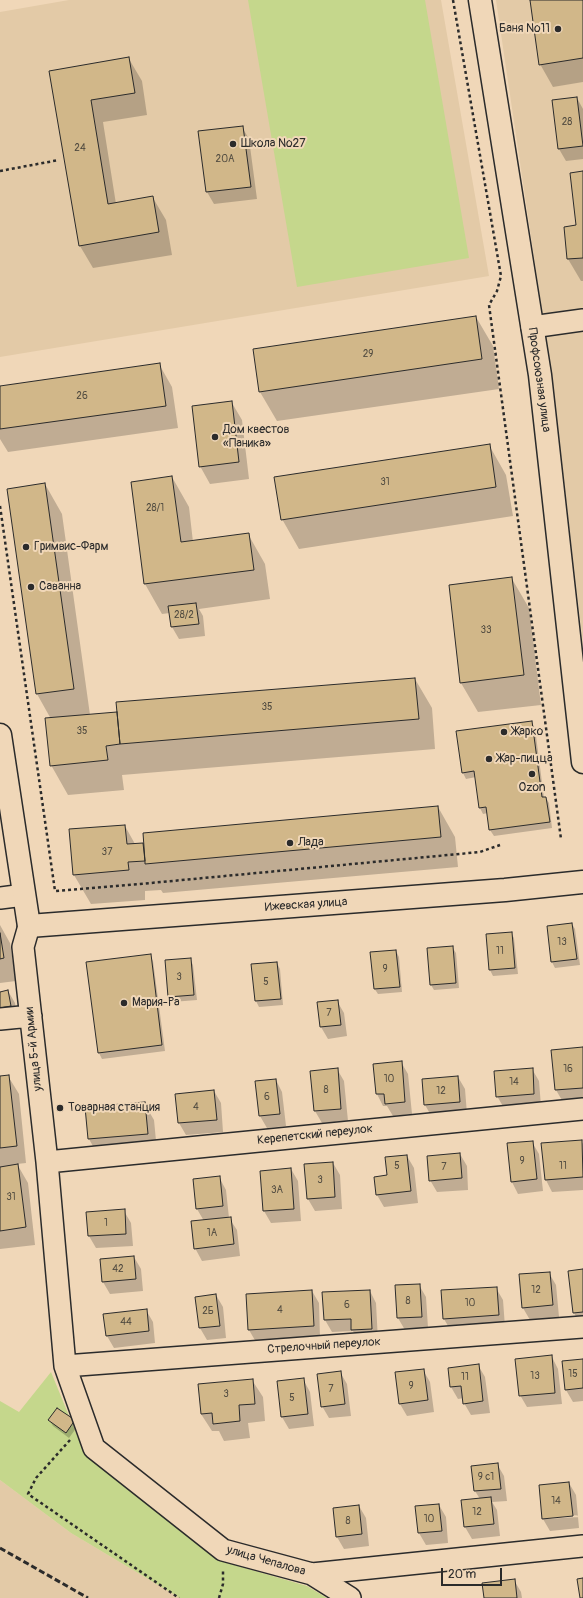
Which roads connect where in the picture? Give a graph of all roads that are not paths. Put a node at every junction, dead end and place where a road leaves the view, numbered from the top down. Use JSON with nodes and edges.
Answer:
{"nodes":[{"id":1,"x":480,"y":0,"type":"edge"},
{"id":2,"x":583,"y":320,"type":"edge"},
{"id":3,"x":532,"y":327,"type":"junction"},
{"id":4,"x":0,"y":735,"type":"edge"},
{"id":5,"x":583,"y":762,"type":"edge"},
{"id":6,"x":583,"y":882,"type":"edge"},
{"id":7,"x":24,"y":895,"type":"junction"},
{"id":8,"x":0,"y":898,"type":"edge"},
{"id":9,"x":29,"y":926,"type":"junction"},
{"id":10,"x":31,"y":1016,"type":"junction"},
{"id":11,"x":0,"y":1019,"type":"edge"},
{"id":12,"x":583,"y":1109,"type":"edge"},
{"id":13,"x":47,"y":1162,"type":"junction"},
{"id":14,"x":583,"y":1327,"type":"edge"},
{"id":15,"x":65,"y":1366,"type":"junction"},
{"id":16,"x":583,"y":1546,"type":"edge"},
{"id":17,"x":312,"y":1574,"type":"junction"},
{"id":18,"x":350,"y":1598,"type":"edge"}],
"edges":[{"from":1,"to":3,"type":"main road","name":"Профсоюзная улица"},
{"from":2,"to":3,"type":"street"},
{"from":3,"to":5,"type":"main road","name":"Профсоюзная улица"},
{"from":4,"to":7,"type":"main road","name":"улица 5-й Армии"},
{"from":6,"to":9,"type":"main road","name":"Ижевская улица"},
{"from":7,"to":8,"type":"street"},
{"from":7,"to":9,"type":"main road","name":"улица 5-й Армии"},
{"from":9,"to":10,"type":"street","name":"улица 5-й Армии"},
{"from":10,"to":11,"type":"street"},
{"from":10,"to":13,"type":"street","name":"улица 5-й Армии"},
{"from":12,"to":13,"type":"street","name":"Керепетский переулок"},
{"from":13,"to":15,"type":"street","name":"улица 5-й Армии"},
{"from":14,"to":15,"type":"street","name":"Стрелочный переулок"},
{"from":15,"to":17,"type":"street","name":"улица Чепалова"},
{"from":16,"to":17,"type":"street","name":"улица Чепалова"},
{"from":17,"to":18,"type":"street"}]}
